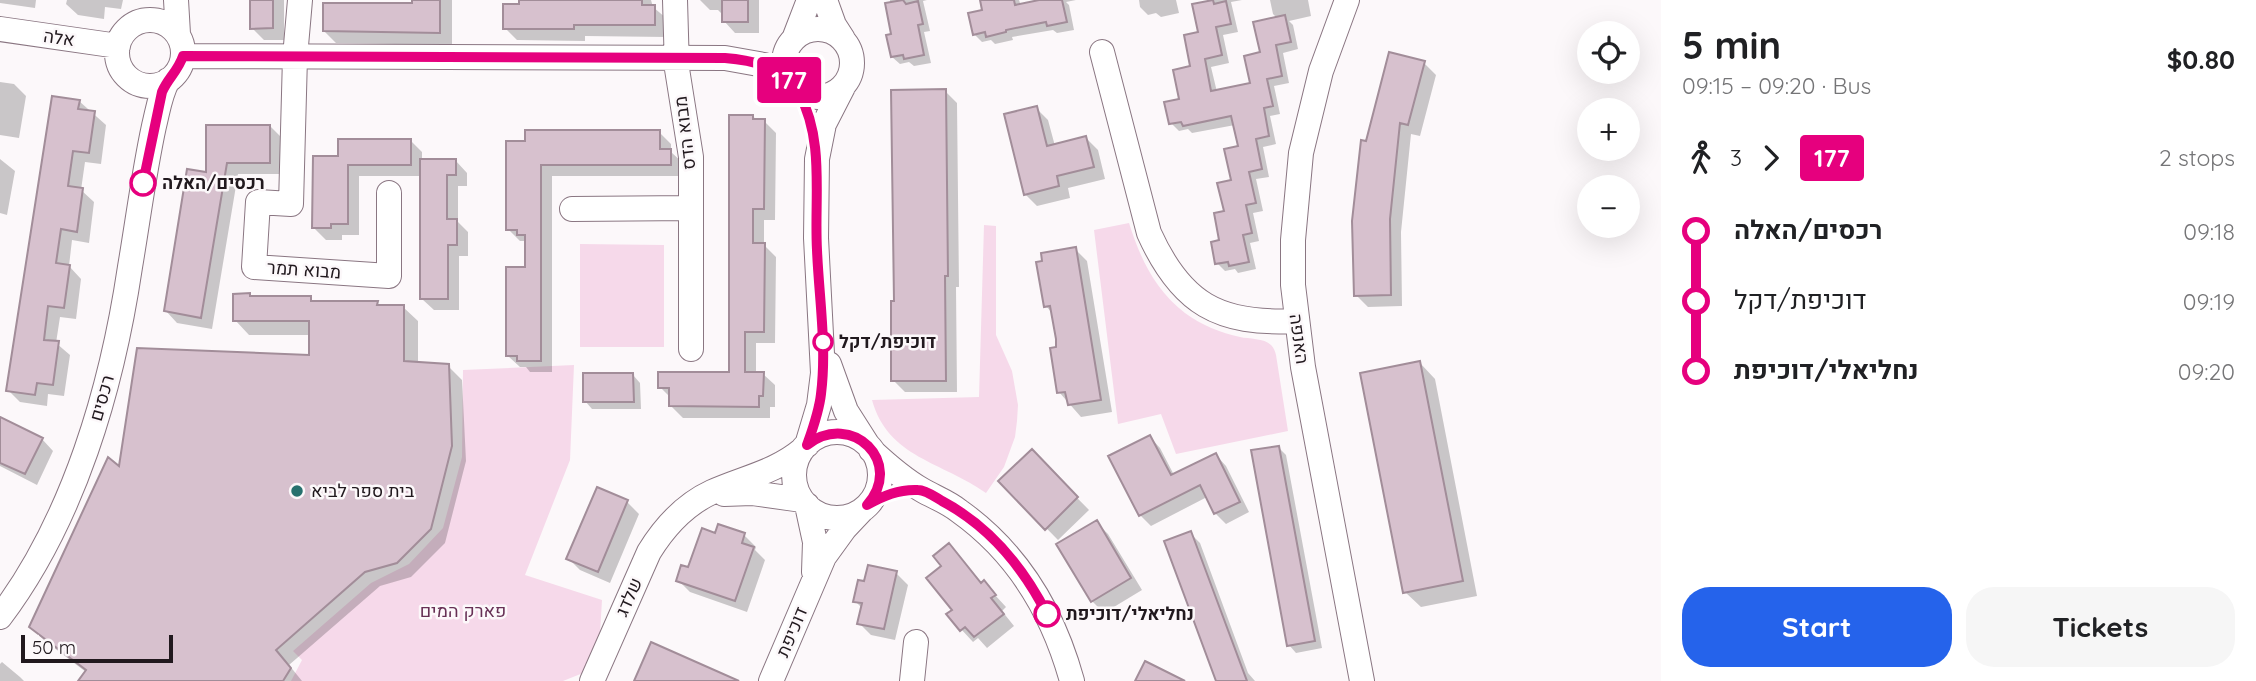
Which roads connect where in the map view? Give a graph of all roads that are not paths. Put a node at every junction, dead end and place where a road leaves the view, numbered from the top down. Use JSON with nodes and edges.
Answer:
{"nodes":[{"id":1,"x":144,"y":0,"type":"edge"},
{"id":2,"x":176,"y":0,"type":"edge"},
{"id":3,"x":300,"y":0,"type":"edge"},
{"id":4,"x":675,"y":0,"type":"edge"},
{"id":5,"x":809,"y":0,"type":"edge"},
{"id":6,"x":825,"y":0,"type":"edge"},
{"id":7,"x":1347,"y":0,"type":"edge"},
{"id":8,"x":133,"y":24,"type":"junction"},
{"id":9,"x":0,"y":29,"type":"edge"},
{"id":10,"x":843,"y":39,"type":"junction"},
{"id":11,"x":792,"y":41,"type":"junction"},
{"id":12,"x":180,"y":45,"type":"junction"},
{"id":13,"x":118,"y":46,"type":"junction"},
{"id":14,"x":1102,"y":52,"type":"dead end"},
{"id":15,"x":295,"y":57,"type":"junction"},
{"id":16,"x":676,"y":58,"type":"junction"},
{"id":17,"x":725,"y":58,"type":"junction"},
{"id":18,"x":168,"y":80,"type":"junction"},
{"id":19,"x":133,"y":81,"type":"junction"},
{"id":20,"x":793,"y":85,"type":"junction"},
{"id":21,"x":843,"y":88,"type":"junction"},
{"id":22,"x":147,"y":159,"type":"junction"},
{"id":23,"x":817,"y":159,"type":"junction"},
{"id":24,"x":389,"y":193,"type":"dead end"},
{"id":25,"x":572,"y":208,"type":"dead end"},
{"id":26,"x":691,"y":208,"type":"junction"},
{"id":27,"x":1296,"y":321,"type":"junction"},
{"id":28,"x":823,"y":339,"type":"junction"},
{"id":29,"x":691,"y":349,"type":"dead end"},
{"id":30,"x":804,"y":447,"type":"junction"},
{"id":31,"x":869,"y":447,"type":"junction"},
{"id":32,"x":921,"y":489,"type":"junction"},
{"id":33,"x":804,"y":503,"type":"junction"},
{"id":34,"x":865,"y":508,"type":"junction"},
{"id":35,"x":674,"y":519,"type":"junction"},
{"id":36,"x":812,"y":583,"type":"junction"},
{"id":37,"x":0,"y":617,"type":"edge"},
{"id":38,"x":916,"y":642,"type":"dead end"},
{"id":39,"x":592,"y":681,"type":"edge"},
{"id":40,"x":771,"y":681,"type":"edge"},
{"id":41,"x":912,"y":681,"type":"edge"},
{"id":42,"x":1072,"y":681,"type":"edge"},
{"id":43,"x":1362,"y":681,"type":"edge"}],
"edges":[{"from":1,"to":8,"type":"street"},
{"from":2,"to":12,"type":"street"},
{"from":3,"to":15,"type":"street"},
{"from":4,"to":16,"type":"street","name":"מבוא הדס"},
{"from":5,"to":11,"type":"street"},
{"from":6,"to":10,"type":"street"},
{"from":7,"to":27,"type":"street","name":"האנפה"},
{"from":8,"to":12,"type":"street"},
{"from":8,"to":13,"type":"street"},
{"from":9,"to":13,"type":"street","name":"אלה"},
{"from":10,"to":11,"type":"street"},
{"from":10,"to":21,"type":"street"},
{"from":11,"to":17,"type":"street"},
{"from":11,"to":20,"type":"street"},
{"from":12,"to":15,"type":"street"},
{"from":12,"to":18,"type":"street"},
{"from":13,"to":19,"type":"street"},
{"from":14,"to":27,"type":"street"},
{"from":15,"to":16,"type":"street"},
{"from":15,"to":24,"type":"street","name":"מבוא תמר"},
{"from":16,"to":17,"type":"street"},
{"from":16,"to":26,"type":"street","name":"מבוא הדס"},
{"from":17,"to":20,"type":"street"},
{"from":18,"to":19,"type":"street"},
{"from":18,"to":22,"type":"street","name":"רכסים"},
{"from":19,"to":22,"type":"street","name":"רכסים"},
{"from":20,"to":21,"type":"street"},
{"from":20,"to":23,"type":"street"},
{"from":21,"to":23,"type":"street"},
{"from":22,"to":37,"type":"street","name":"רכסים"},
{"from":23,"to":28,"type":"street"},
{"from":25,"to":26,"type":"street"},
{"from":26,"to":29,"type":"street","name":"מבוא הדס"},
{"from":27,"to":43,"type":"street","name":"האנפה"},
{"from":28,"to":30,"type":"street"},
{"from":28,"to":31,"type":"street"},
{"from":30,"to":31,"type":"street"},
{"from":30,"to":33,"type":"street"},
{"from":30,"to":35,"type":"street","name":"שלדג"},
{"from":31,"to":32,"type":"street"},
{"from":31,"to":34,"type":"street"},
{"from":32,"to":34,"type":"street"},
{"from":32,"to":42,"type":"street"},
{"from":33,"to":34,"type":"street"},
{"from":33,"to":35,"type":"street","name":"שלדג"},
{"from":33,"to":36,"type":"street","name":"דוכיפת"},
{"from":34,"to":36,"type":"street","name":"דוכיפת"},
{"from":35,"to":39,"type":"street","name":"שלדג"},
{"from":36,"to":40,"type":"street","name":"דוכיפת"},
{"from":38,"to":41,"type":"street"}]}
